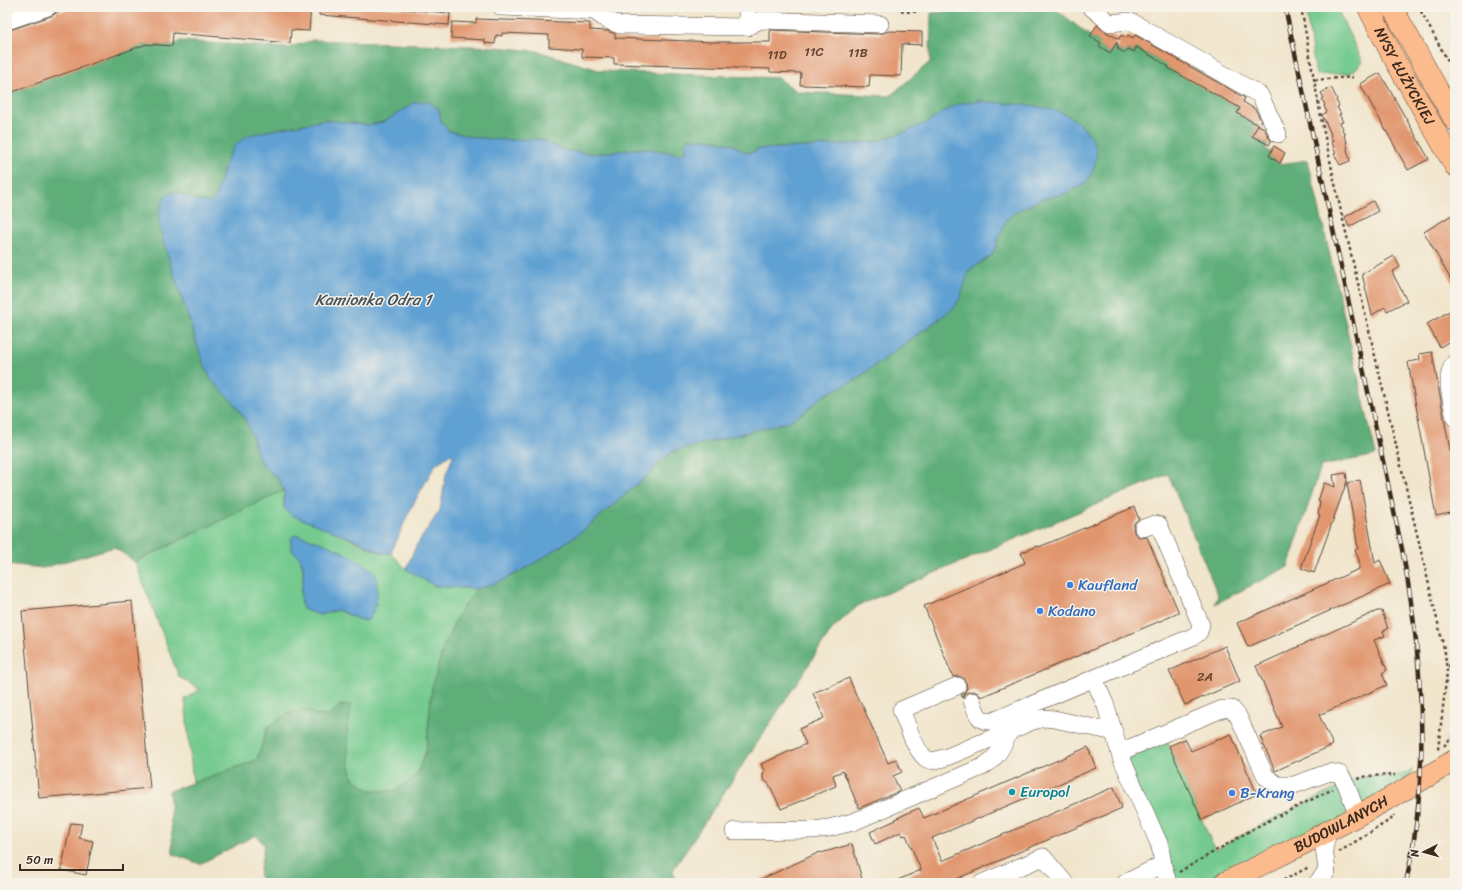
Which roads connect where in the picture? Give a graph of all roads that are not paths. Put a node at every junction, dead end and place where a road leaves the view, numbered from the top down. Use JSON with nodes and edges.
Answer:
{"nodes":[{"id":1,"x":48,"y":7,"type":"edge"},
{"id":2,"x":501,"y":7,"type":"edge"},
{"id":3,"x":747,"y":7,"type":"edge"},
{"id":4,"x":1091,"y":7,"type":"edge"},
{"id":5,"x":1368,"y":7,"type":"edge"},
{"id":6,"x":1392,"y":7,"type":"edge"},
{"id":7,"x":594,"y":9,"type":"edge"},
{"id":8,"x":7,"y":22,"type":"edge"},
{"id":9,"x":880,"y":24,"type":"dead end"},
{"id":10,"x":747,"y":27,"type":"junction"},
{"id":11,"x":1455,"y":121,"type":"edge"},
{"id":12,"x":1278,"y":134,"type":"dead end"},
{"id":13,"x":1455,"y":166,"type":"edge"},
{"id":14,"x":1455,"y":362,"type":"edge"},
{"id":15,"x":1455,"y":418,"type":"edge"},
{"id":16,"x":1143,"y":528,"type":"dead end"},
{"id":17,"x":1094,"y":679,"type":"junction"},
{"id":18,"x":957,"y":686,"type":"dead end"},
{"id":19,"x":972,"y":701,"type":"dead end"},
{"id":20,"x":1010,"y":731,"type":"junction"},
{"id":21,"x":1114,"y":732,"type":"junction"},
{"id":22,"x":1120,"y":752,"type":"junction"},
{"id":23,"x":1446,"y":757,"type":"edge"},
{"id":24,"x":1358,"y":816,"type":"junction"},
{"id":25,"x":734,"y":831,"type":"dead end"},
{"id":26,"x":1328,"y":833,"type":"junction"},
{"id":27,"x":1163,"y":864,"type":"junction"},
{"id":28,"x":1322,"y":877,"type":"edge"},
{"id":29,"x":1168,"y":882,"type":"edge"},
{"id":30,"x":982,"y":883,"type":"edge"},
{"id":31,"x":1065,"y":883,"type":"edge"},
{"id":32,"x":1125,"y":883,"type":"edge"},
{"id":33,"x":1224,"y":883,"type":"edge"}],
"edges":[{"from":1,"to":8,"type":"street"},
{"from":2,"to":7,"type":"street"},
{"from":3,"to":10,"type":"street"},
{"from":4,"to":12,"type":"street"},
{"from":5,"to":13,"type":"main road","name":"NYSY ŁUŻYCKIEJ"},
{"from":6,"to":11,"type":"main road","name":"NYSY ŁUŻYCKIEJ"},
{"from":7,"to":10,"type":"street"},
{"from":9,"to":10,"type":"street"},
{"from":14,"to":15,"type":"street"},
{"from":16,"to":17,"type":"street"},
{"from":17,"to":19,"type":"street"},
{"from":17,"to":21,"type":"street"},
{"from":18,"to":20,"type":"street"},
{"from":20,"to":21,"type":"street"},
{"from":20,"to":25,"type":"street"},
{"from":21,"to":22,"type":"street"},
{"from":22,"to":24,"type":"street"},
{"from":22,"to":27,"type":"street"},
{"from":23,"to":24,"type":"main road","name":"BUDOWLANYCH"},
{"from":24,"to":26,"type":"main road","name":"BUDOWLANYCH"},
{"from":26,"to":28,"type":"street"},
{"from":26,"to":33,"type":"main road","name":"BUDOWLANYCH"},
{"from":27,"to":29,"type":"street"},
{"from":27,"to":32,"type":"street"},
{"from":30,"to":31,"type":"street"}]}
